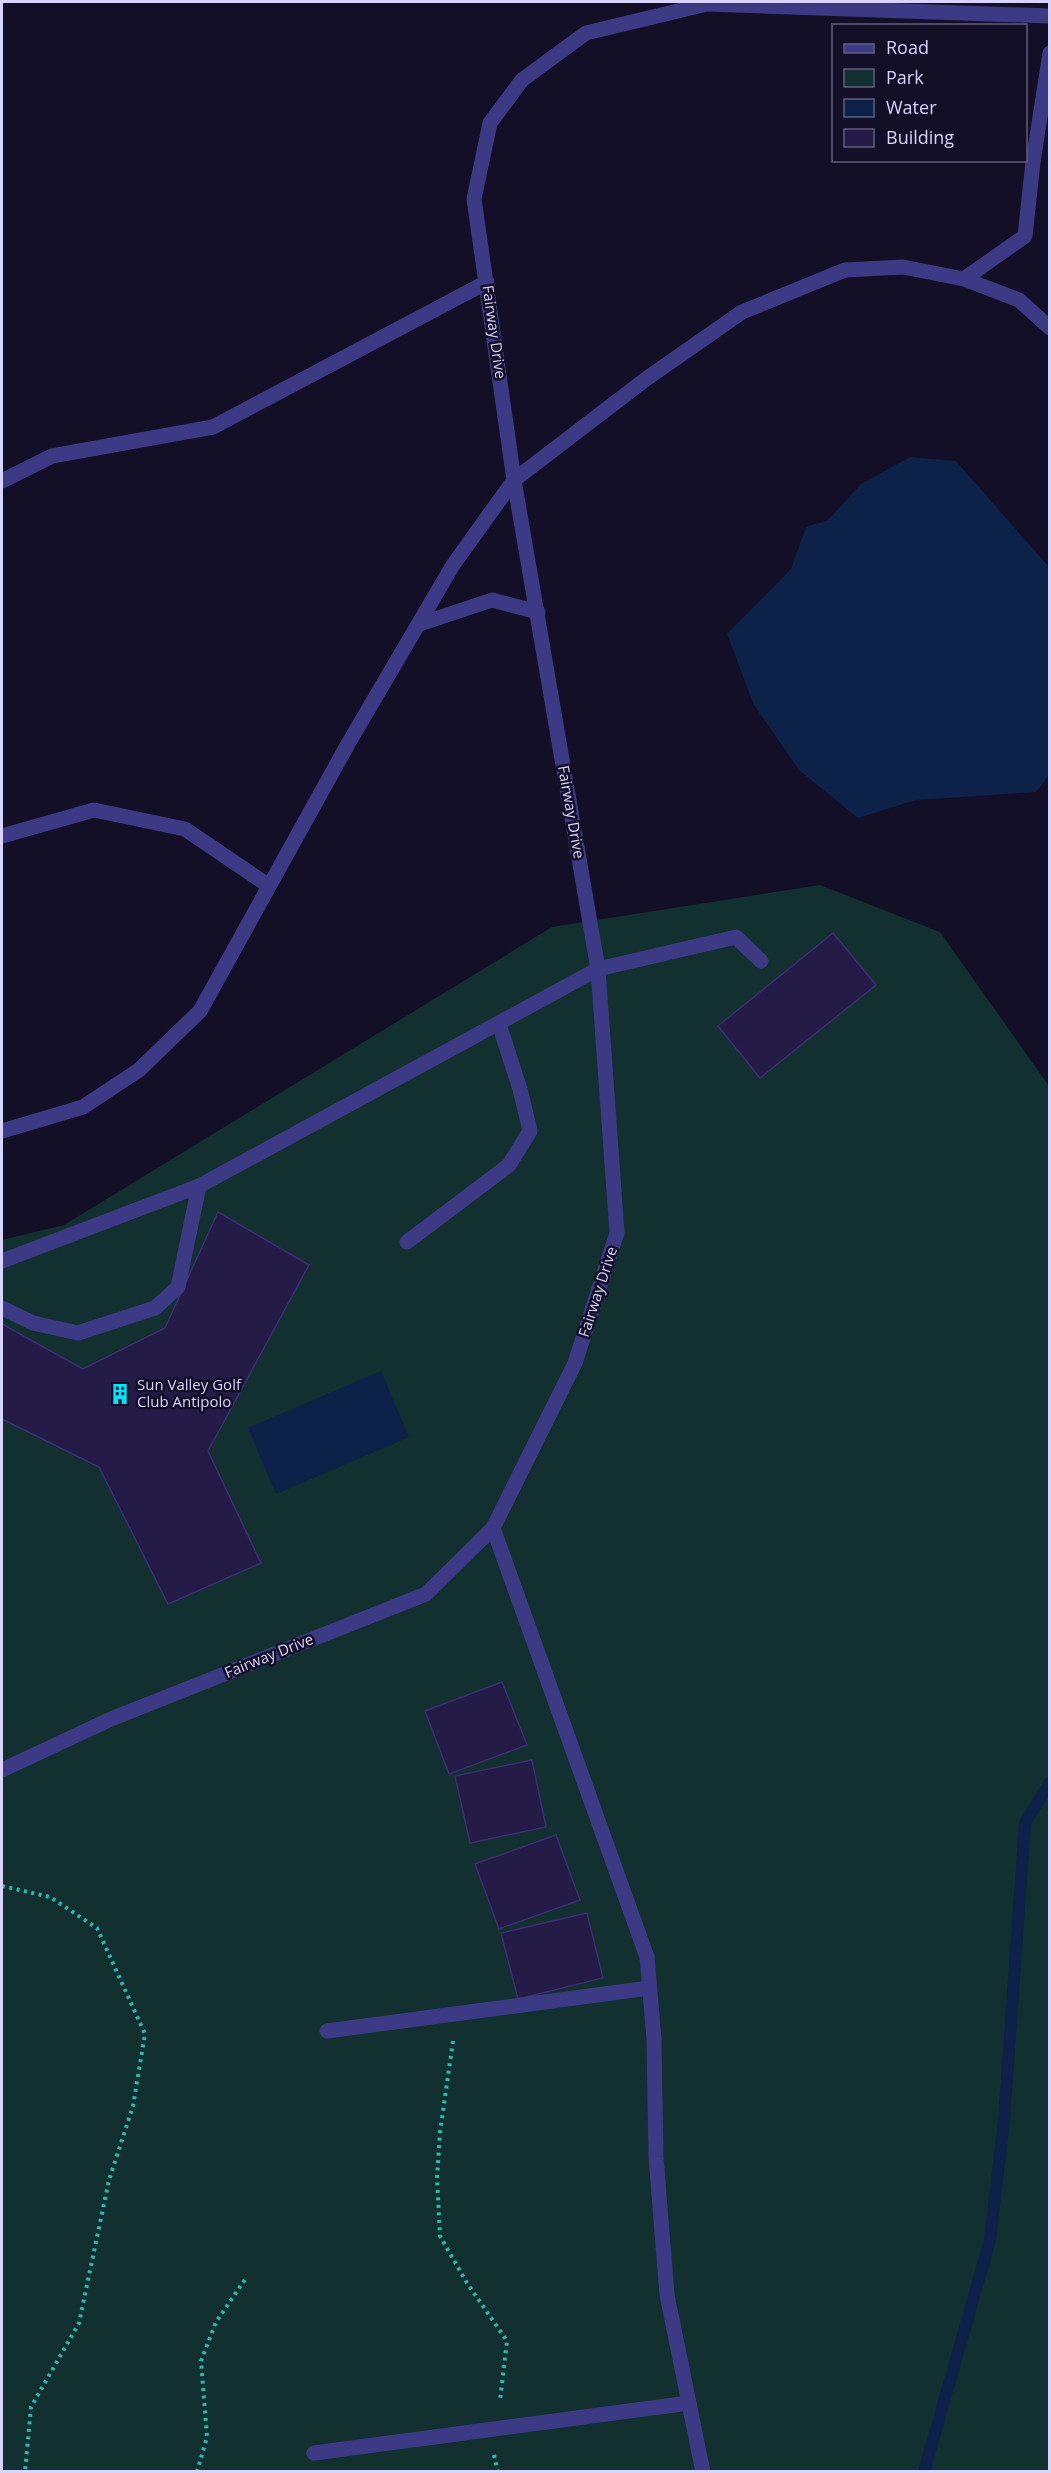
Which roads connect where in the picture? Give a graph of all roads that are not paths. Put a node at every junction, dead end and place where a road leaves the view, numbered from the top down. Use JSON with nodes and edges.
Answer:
{"nodes":[{"id":1,"x":1050,"y":16,"type":"edge"},
{"id":2,"x":1050,"y":53,"type":"edge"},
{"id":3,"x":964,"y":279,"type":"junction"},
{"id":4,"x":488,"y":282,"type":"junction"},
{"id":5,"x":1050,"y":328,"type":"edge"},
{"id":6,"x":514,"y":480,"type":"junction"},
{"id":7,"x":2,"y":481,"type":"edge"},
{"id":8,"x":538,"y":612,"type":"junction"},
{"id":9,"x":420,"y":624,"type":"junction"},
{"id":10,"x":2,"y":836,"type":"edge"},
{"id":11,"x":269,"y":886,"type":"junction"},
{"id":12,"x":761,"y":961,"type":"dead end"},
{"id":13,"x":598,"y":969,"type":"junction"},
{"id":14,"x":499,"y":1024,"type":"junction"},
{"id":15,"x":2,"y":1131,"type":"edge"},
{"id":16,"x":199,"y":1186,"type":"junction"},
{"id":17,"x":407,"y":1242,"type":"dead end"},
{"id":18,"x":2,"y":1261,"type":"edge"},
{"id":19,"x":2,"y":1308,"type":"edge"},
{"id":20,"x":494,"y":1528,"type":"junction"},
{"id":21,"x":2,"y":1770,"type":"edge"},
{"id":22,"x":649,"y":1988,"type":"junction"},
{"id":23,"x":327,"y":2031,"type":"dead end"},
{"id":24,"x":689,"y":2403,"type":"junction"},
{"id":25,"x":314,"y":2453,"type":"dead end"},
{"id":26,"x":703,"y":2472,"type":"edge"}],
"edges":[{"from":1,"to":4,"type":"street","name":"Fairway Drive"},
{"from":2,"to":3,"type":"street"},
{"from":3,"to":5,"type":"street"},
{"from":3,"to":6,"type":"street"},
{"from":4,"to":6,"type":"street","name":"Fairway Drive"},
{"from":4,"to":7,"type":"street"},
{"from":6,"to":8,"type":"street","name":"Fairway Drive"},
{"from":6,"to":9,"type":"street"},
{"from":8,"to":9,"type":"street"},
{"from":8,"to":13,"type":"street","name":"Fairway Drive"},
{"from":9,"to":11,"type":"street"},
{"from":10,"to":11,"type":"street"},
{"from":11,"to":15,"type":"street"},
{"from":12,"to":13,"type":"street"},
{"from":13,"to":14,"type":"street"},
{"from":13,"to":20,"type":"street","name":"Fairway Drive"},
{"from":14,"to":16,"type":"street"},
{"from":14,"to":17,"type":"street"},
{"from":16,"to":18,"type":"street"},
{"from":16,"to":19,"type":"street"},
{"from":20,"to":21,"type":"street","name":"Fairway Drive"},
{"from":20,"to":22,"type":"street"},
{"from":22,"to":23,"type":"street"},
{"from":22,"to":24,"type":"street"},
{"from":24,"to":25,"type":"street"},
{"from":24,"to":26,"type":"street"}]}
